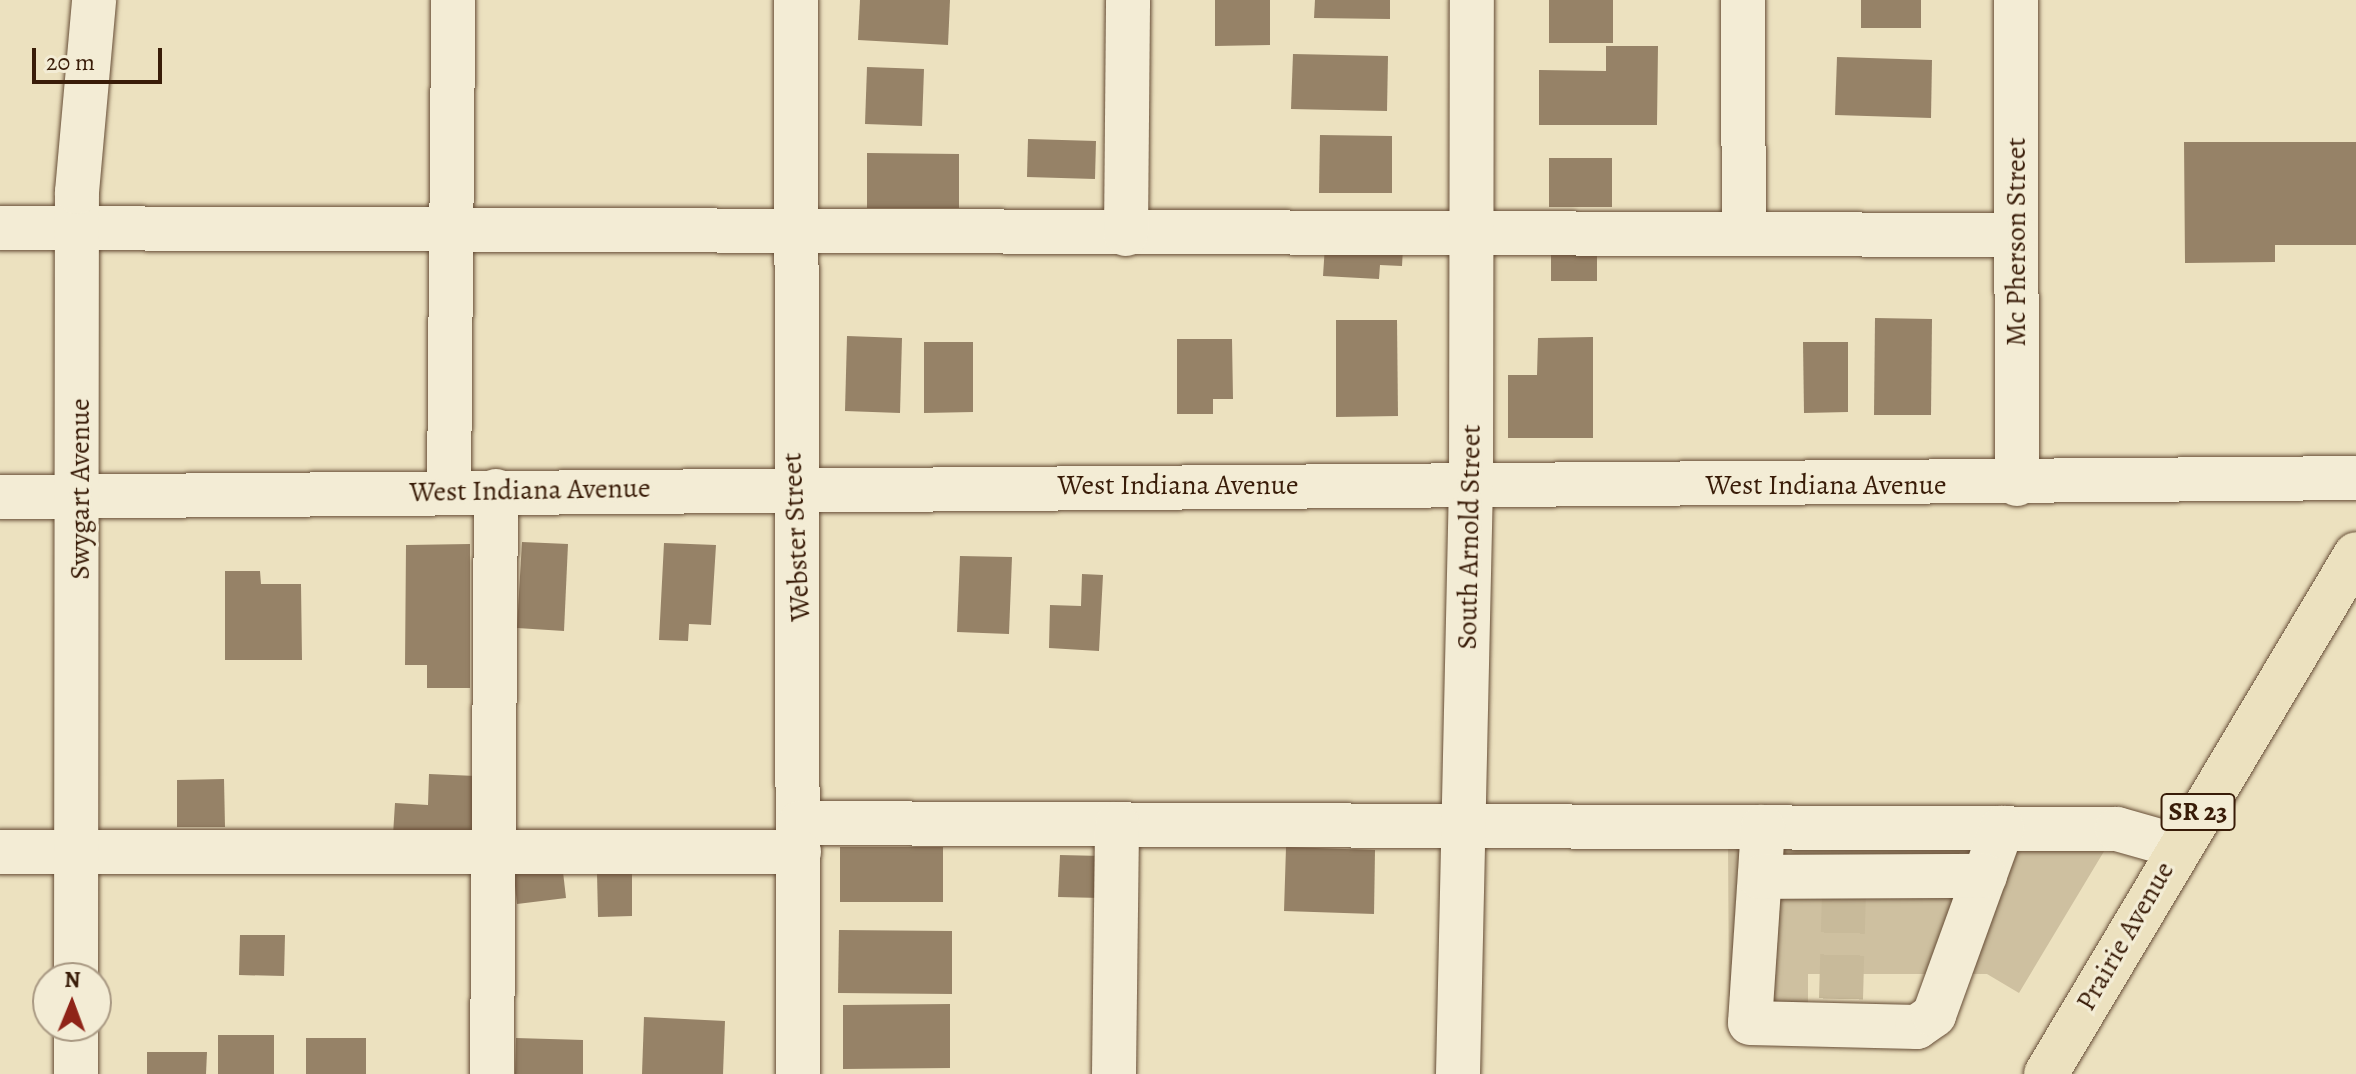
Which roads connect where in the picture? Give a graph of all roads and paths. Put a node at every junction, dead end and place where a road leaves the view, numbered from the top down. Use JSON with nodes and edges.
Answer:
{"nodes":[{"id":1,"x":94,"y":0,"type":"edge"},
{"id":2,"x":453,"y":0,"type":"edge"},
{"id":3,"x":796,"y":0,"type":"edge"},
{"id":4,"x":1128,"y":0,"type":"edge"},
{"id":5,"x":1472,"y":0,"type":"edge"},
{"id":6,"x":1743,"y":0,"type":"edge"},
{"id":7,"x":2016,"y":0,"type":"edge"},
{"id":8,"x":0,"y":228,"type":"edge"},
{"id":9,"x":78,"y":229,"type":"junction"},
{"id":10,"x":450,"y":229,"type":"junction"},
{"id":11,"x":792,"y":231,"type":"junction"},
{"id":12,"x":1744,"y":231,"type":"junction"},
{"id":13,"x":1470,"y":232,"type":"junction"},
{"id":14,"x":1126,"y":234,"type":"junction"},
{"id":15,"x":2015,"y":235,"type":"junction"},
{"id":16,"x":2356,"y":478,"type":"edge"},
{"id":17,"x":2017,"y":484,"type":"junction"},
{"id":18,"x":1471,"y":485,"type":"junction"},
{"id":19,"x":797,"y":486,"type":"junction"},
{"id":20,"x":449,"y":491,"type":"junction"},
{"id":21,"x":496,"y":491,"type":"junction"},
{"id":22,"x":0,"y":497,"type":"edge"},
{"id":23,"x":81,"y":497,"type":"junction"},
{"id":24,"x":2356,"y":554,"type":"edge"},
{"id":25,"x":2345,"y":598,"type":"edge"},
{"id":26,"x":1117,"y":824,"type":"junction"},
{"id":27,"x":1464,"y":825,"type":"junction"},
{"id":28,"x":1763,"y":827,"type":"junction"},
{"id":29,"x":2002,"y":828,"type":"junction"},
{"id":30,"x":799,"y":838,"type":"junction"},
{"id":31,"x":2177,"y":846,"type":"junction"},
{"id":32,"x":76,"y":851,"type":"junction"},
{"id":33,"x":0,"y":852,"type":"edge"},
{"id":34,"x":494,"y":854,"type":"junction"},
{"id":35,"x":1985,"y":876,"type":"junction"},
{"id":36,"x":1760,"y":877,"type":"junction"},
{"id":37,"x":76,"y":962,"type":"edge"},
{"id":38,"x":76,"y":1042,"type":"edge"},
{"id":39,"x":76,"y":1074,"type":"edge"},
{"id":40,"x":492,"y":1074,"type":"edge"},
{"id":41,"x":798,"y":1074,"type":"edge"},
{"id":42,"x":1114,"y":1074,"type":"edge"},
{"id":43,"x":1458,"y":1074,"type":"edge"},
{"id":44,"x":2046,"y":1074,"type":"edge"}],
"edges":[{"from":1,"to":9,"type":"street","name":"Swygart Avenue"},
{"from":2,"to":10,"type":"street"},
{"from":3,"to":11,"type":"street","name":"Webster Street"},
{"from":4,"to":14,"type":"street"},
{"from":5,"to":13,"type":"street","name":"South Arnold Street"},
{"from":6,"to":12,"type":"street"},
{"from":7,"to":15,"type":"street","name":"Mc Pherson Street"},
{"from":8,"to":9,"type":"street"},
{"from":9,"to":10,"type":"street"},
{"from":9,"to":23,"type":"street","name":"Swygart Avenue"},
{"from":10,"to":11,"type":"street"},
{"from":10,"to":20,"type":"street"},
{"from":11,"to":14,"type":"street"},
{"from":11,"to":19,"type":"street","name":"Webster Street"},
{"from":12,"to":13,"type":"street"},
{"from":12,"to":15,"type":"street"},
{"from":13,"to":14,"type":"street"},
{"from":13,"to":18,"type":"street","name":"South Arnold Street"},
{"from":15,"to":17,"type":"street","name":"Mc Pherson Street"},
{"from":16,"to":17,"type":"street","name":"West Indiana Avenue"},
{"from":17,"to":18,"type":"street","name":"West Indiana Avenue"},
{"from":18,"to":19,"type":"street","name":"West Indiana Avenue"},
{"from":18,"to":27,"type":"street","name":"South Arnold Street"},
{"from":19,"to":21,"type":"street","name":"West Indiana Avenue"},
{"from":19,"to":30,"type":"street","name":"Webster Street"},
{"from":20,"to":21,"type":"street","name":"West Indiana Avenue"},
{"from":20,"to":23,"type":"street","name":"West Indiana Avenue"},
{"from":21,"to":34,"type":"street"},
{"from":22,"to":23,"type":"street","name":"West Indiana Avenue"},
{"from":23,"to":32,"type":"street","name":"Swygart Avenue"},
{"from":24,"to":25,"type":"main road","name":"Prairie Avenue","number":"SR 23"},
{"from":25,"to":31,"type":"main road","name":"Prairie Avenue","number":"SR 23"},
{"from":26,"to":27,"type":"street"},
{"from":26,"to":30,"type":"street"},
{"from":26,"to":42,"type":"street"},
{"from":27,"to":28,"type":"street"},
{"from":27,"to":43,"type":"street","name":"South Arnold Street"},
{"from":28,"to":29,"type":"street"},
{"from":28,"to":36,"type":"street"},
{"from":29,"to":31,"type":"street"},
{"from":29,"to":35,"type":"street"},
{"from":30,"to":34,"type":"street"},
{"from":30,"to":41,"type":"street","name":"Webster Street"},
{"from":31,"to":44,"type":"main road","name":"Prairie Avenue","number":"SR 23"},
{"from":32,"to":33,"type":"street"},
{"from":32,"to":34,"type":"street"},
{"from":32,"to":37,"type":"street","name":"Swygart Avenue"},
{"from":34,"to":40,"type":"street"},
{"from":35,"to":36,"type":"street"},
{"from":35,"to":36,"type":"street"},
{"from":38,"to":39,"type":"street"}]}
